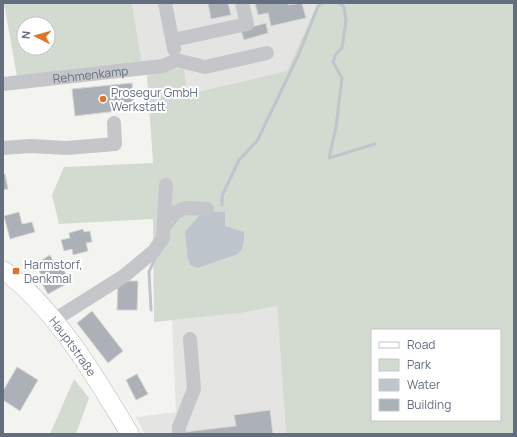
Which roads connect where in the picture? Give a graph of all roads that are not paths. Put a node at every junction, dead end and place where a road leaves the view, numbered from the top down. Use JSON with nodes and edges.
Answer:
{"nodes":[{"id":1,"x":165,"y":3,"type":"edge"},
{"id":2,"x":242,"y":3,"type":"edge"},
{"id":3,"x":173,"y":40,"type":"junction"},
{"id":4,"x":267,"y":53,"type":"dead end"},
{"id":5,"x":176,"y":60,"type":"junction"},
{"id":6,"x":3,"y":84,"type":"edge"},
{"id":7,"x":114,"y":123,"type":"dead end"},
{"id":8,"x":3,"y":148,"type":"edge"},
{"id":9,"x":166,"y":184,"type":"dead end"},
{"id":10,"x":207,"y":209,"type":"dead end"},
{"id":11,"x":164,"y":217,"type":"junction"},
{"id":12,"x":3,"y":270,"type":"edge"},
{"id":13,"x":54,"y":320,"type":"junction"},
{"id":14,"x":190,"y":339,"type":"dead end"},
{"id":15,"x":130,"y":434,"type":"edge"},
{"id":16,"x":179,"y":434,"type":"edge"}],
"edges":[{"from":1,"to":3,"type":"lane"},
{"from":2,"to":3,"type":"lane"},
{"from":3,"to":5,"type":"lane"},
{"from":4,"to":5,"type":"lane"},
{"from":5,"to":6,"type":"lane","name":"Rehmenkamp"},
{"from":7,"to":8,"type":"lane"},
{"from":9,"to":11,"type":"lane"},
{"from":10,"to":11,"type":"lane"},
{"from":11,"to":13,"type":"lane"},
{"from":12,"to":13,"type":"main road","name":"Hauptstraße"},
{"from":13,"to":15,"type":"main road","name":"Hauptstraße"},
{"from":14,"to":16,"type":"lane"}]}
